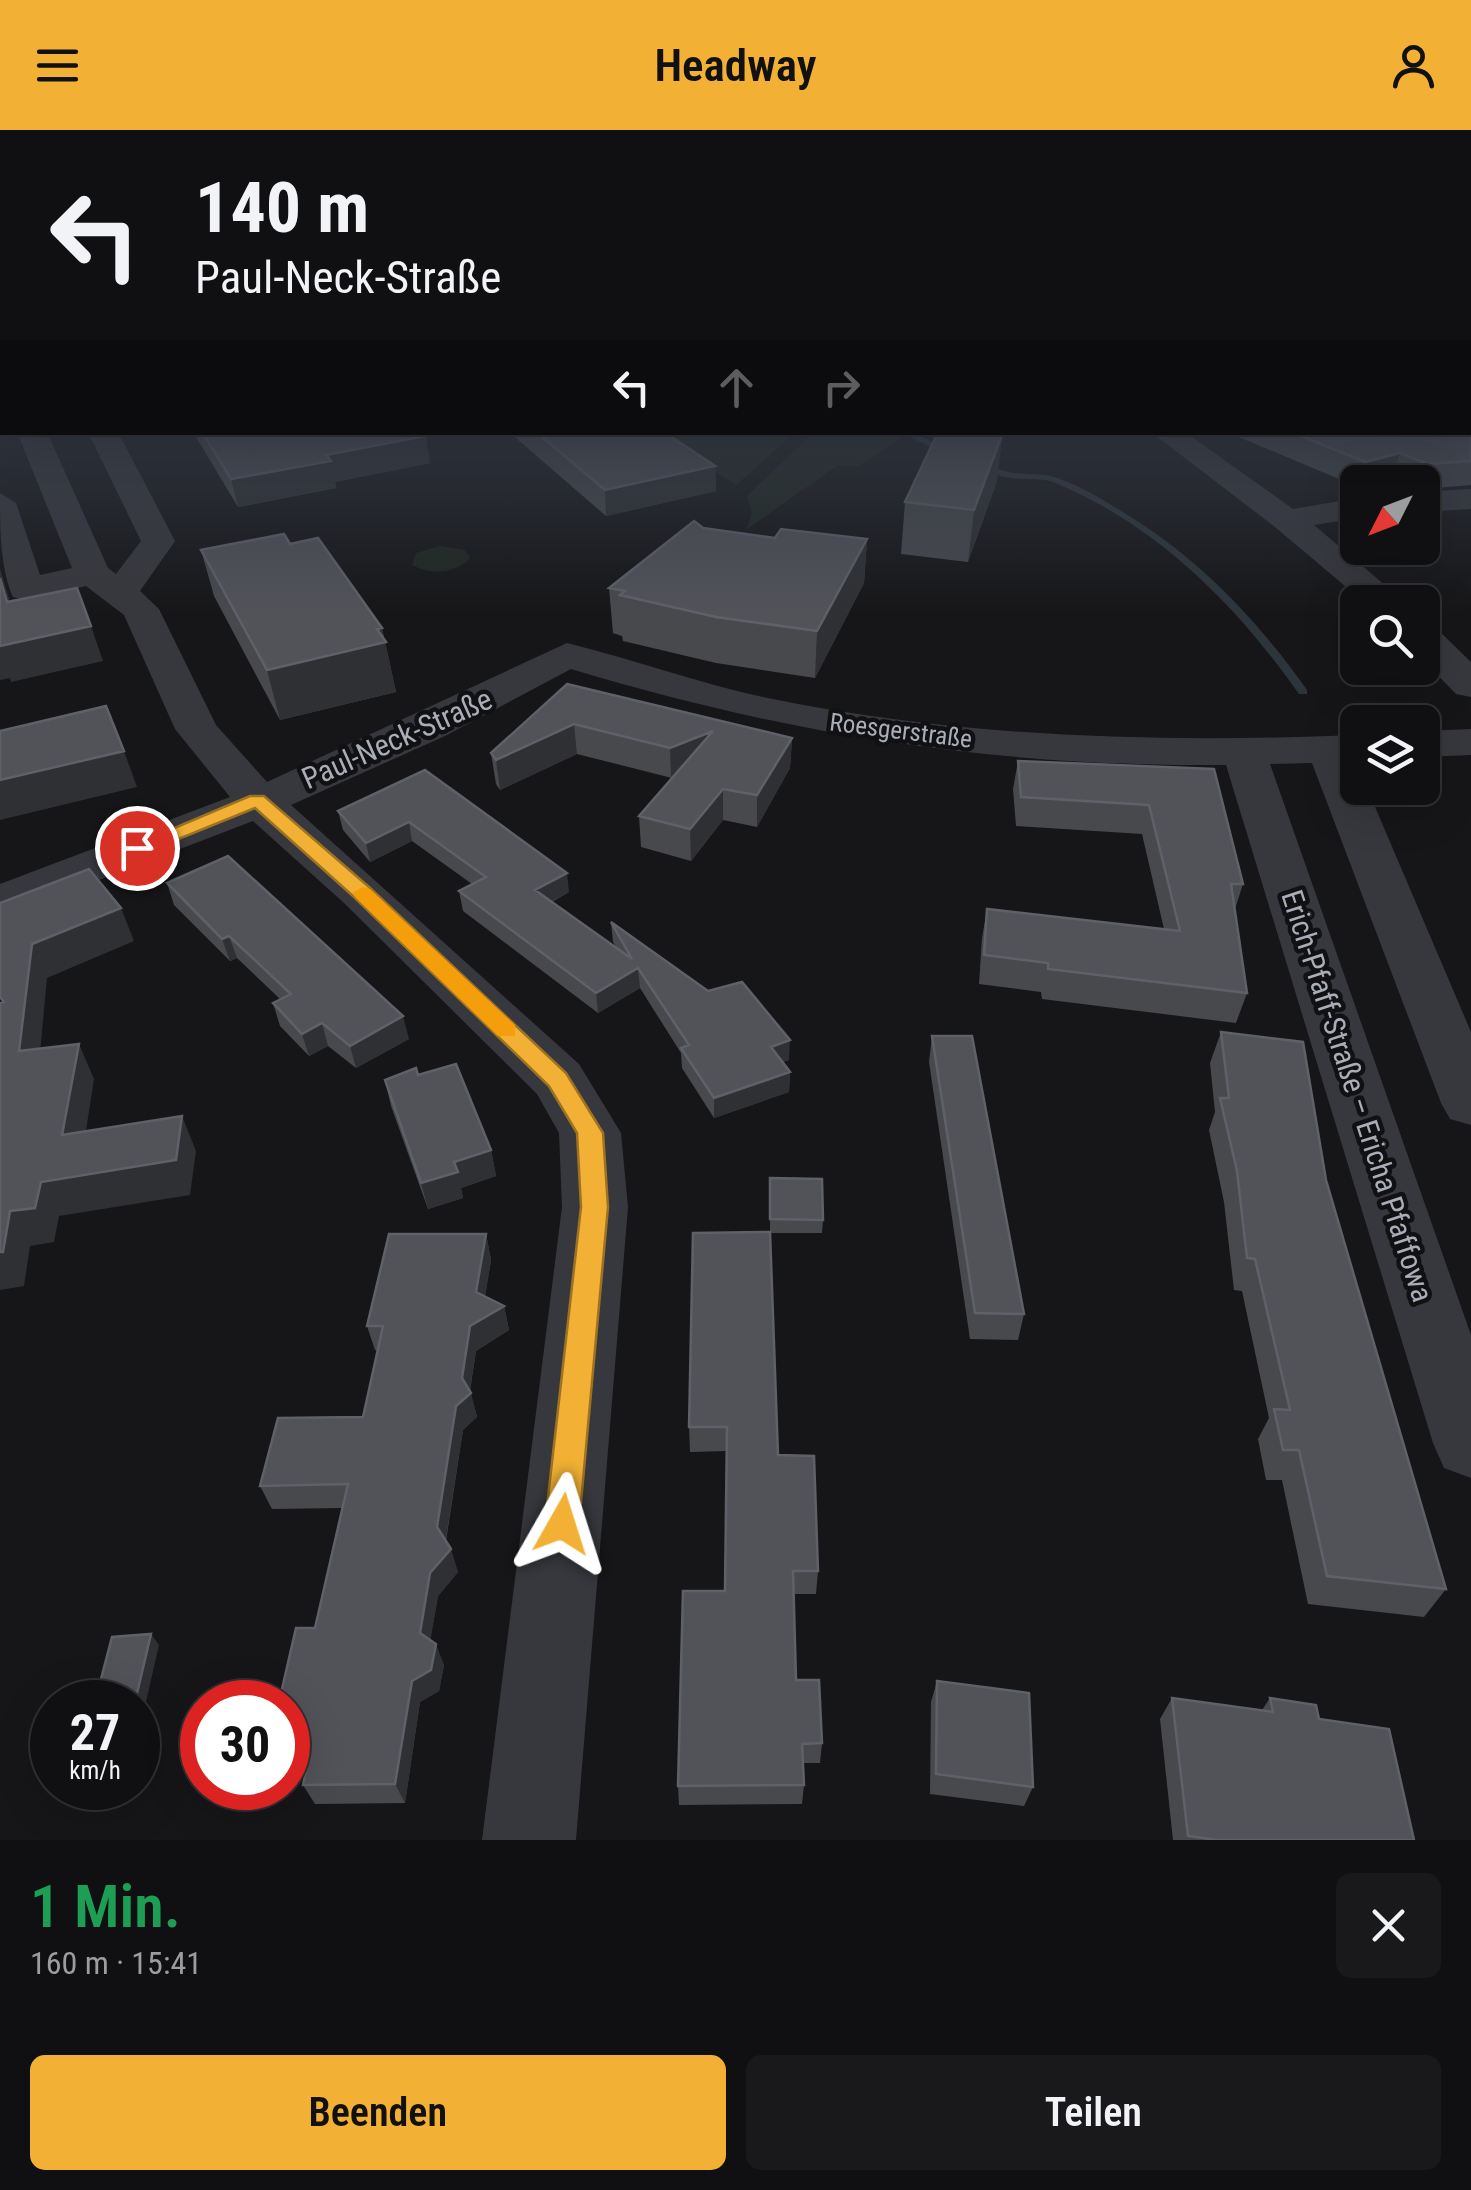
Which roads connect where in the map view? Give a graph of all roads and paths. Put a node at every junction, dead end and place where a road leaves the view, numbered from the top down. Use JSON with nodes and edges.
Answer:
{"nodes":[{"id":1,"x":43,"y":455,"type":"edge"},
{"id":2,"x":115,"y":455,"type":"edge"},
{"id":3,"x":1188,"y":455,"type":"edge"},
{"id":4,"x":1471,"y":499,"type":"edge"},
{"id":5,"x":1440,"y":501,"type":"edge"},
{"id":6,"x":0,"y":503,"type":"edge"},
{"id":7,"x":1340,"y":514,"type":"edge"},
{"id":8,"x":1291,"y":532,"type":"junction"},
{"id":9,"x":106,"y":584,"type":"junction"},
{"id":10,"x":1363,"y":585,"type":"edge"},
{"id":11,"x":13,"y":592,"type":"edge"},
{"id":12,"x":1440,"y":654,"type":"edge"},
{"id":13,"x":567,"y":655,"type":"joint"},
{"id":14,"x":1471,"y":685,"type":"edge"},
{"id":15,"x":1471,"y":742,"type":"edge"},
{"id":16,"x":1440,"y":743,"type":"edge"},
{"id":17,"x":1243,"y":749,"type":"junction"},
{"id":18,"x":1340,"y":749,"type":"edge"},
{"id":19,"x":257,"y":800,"type":"junction"},
{"id":20,"x":1363,"y":805,"type":"edge"},
{"id":21,"x":0,"y":902,"type":"edge"},
{"id":22,"x":1471,"y":1103,"type":"edge"},
{"id":23,"x":1471,"y":1443,"type":"edge"},
{"id":24,"x":529,"y":1840,"type":"edge"}],
"edges":[{"from":1,"to":9,"type":"street"},
{"from":2,"to":9,"type":"street"},
{"from":3,"to":8,"type":"street"},
{"from":4,"to":5,"type":"street"},
{"from":6,"to":11,"type":"street"},
{"from":7,"to":8,"type":"street"},
{"from":8,"to":10,"type":"street"},
{"from":9,"to":11,"type":"street"},
{"from":9,"to":19,"type":"street"},
{"from":12,"to":14,"type":"street"},
{"from":13,"to":17,"type":"street","name":"Roesgerstraße"},
{"from":13,"to":19,"type":"street","name":"Paul-Neck-Straße"},
{"from":15,"to":16,"type":"street"},
{"from":17,"to":18,"type":"street","name":"Roesgerstraße"},
{"from":17,"to":23,"type":"street","name":"Erich-Pfaff-Straße – Ericha Pfaffowa"},
{"from":19,"to":21,"type":"street","name":"Paul-Neck-Straße"},
{"from":19,"to":24,"type":"street"},
{"from":20,"to":22,"type":"street"}]}
